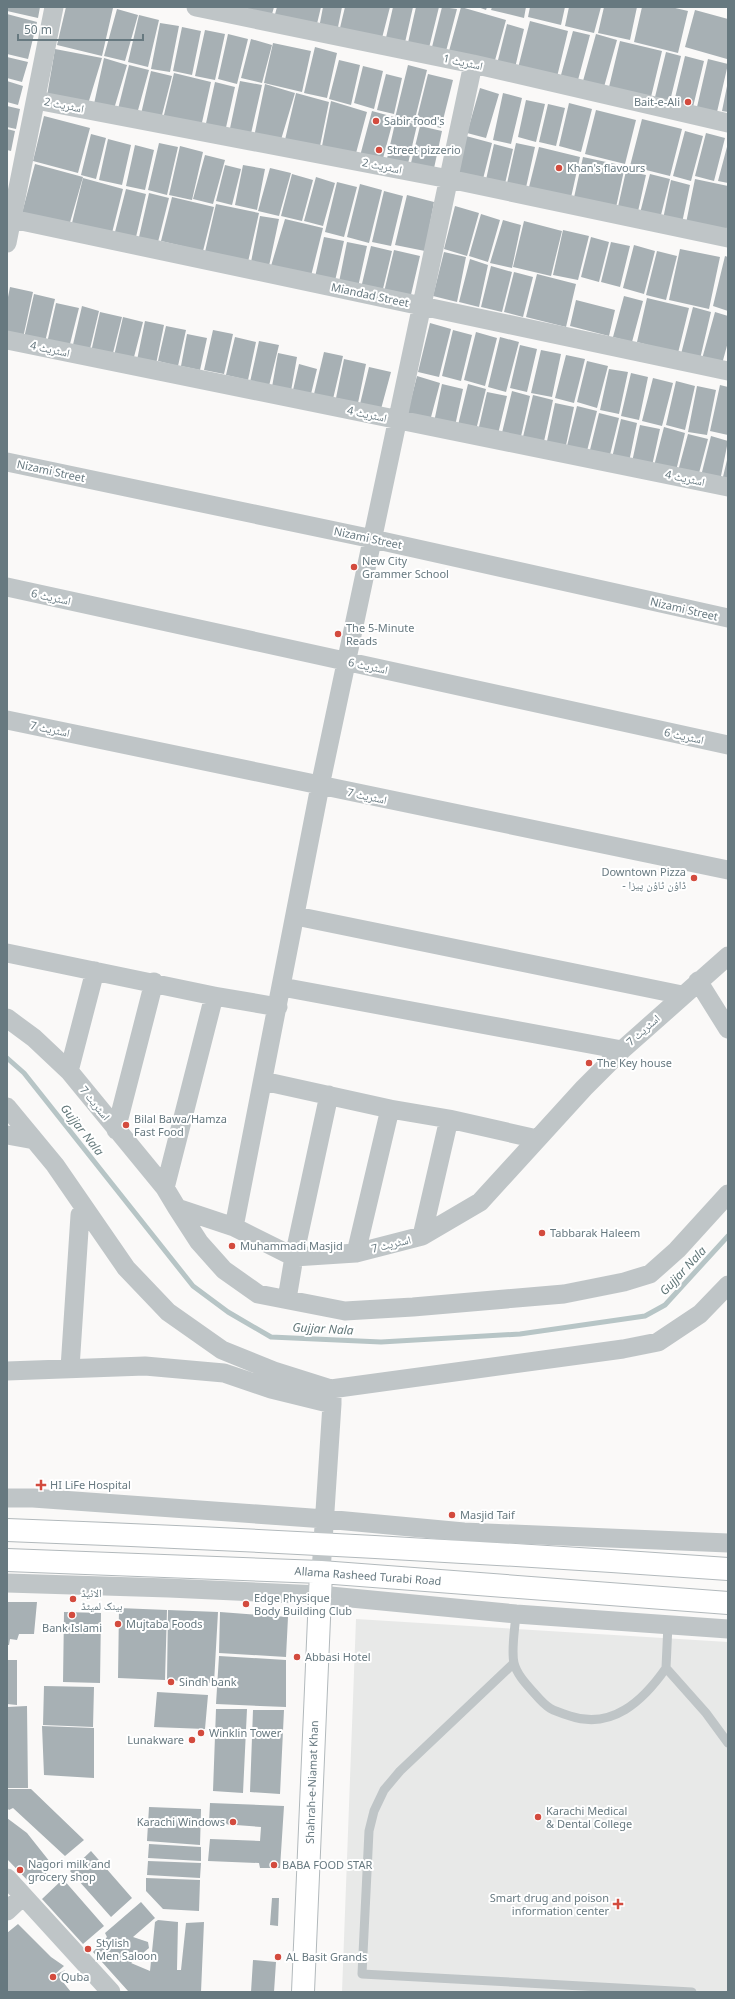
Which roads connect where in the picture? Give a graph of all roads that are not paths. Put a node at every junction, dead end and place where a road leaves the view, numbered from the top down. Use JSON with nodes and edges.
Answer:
{"nodes":[{"id":1,"x":54,"y":7,"type":"edge"},
{"id":2,"x":196,"y":7,"type":"edge"},
{"id":3,"x":473,"y":64,"type":"junction"},
{"id":4,"x":36,"y":100,"type":"junction"},
{"id":5,"x":728,"y":123,"type":"edge"},
{"id":6,"x":449,"y":179,"type":"junction"},
{"id":7,"x":12,"y":219,"type":"junction"},
{"id":8,"x":728,"y":238,"type":"edge"},
{"id":9,"x":7,"y":244,"type":"edge"},
{"id":10,"x":422,"y":306,"type":"junction"},
{"id":11,"x":7,"y":340,"type":"edge"},
{"id":12,"x":728,"y":371,"type":"edge"},
{"id":13,"x":399,"y":420,"type":"junction"},
{"id":14,"x":7,"y":462,"type":"edge"},
{"id":15,"x":728,"y":487,"type":"edge"},
{"id":16,"x":373,"y":539,"type":"junction"},
{"id":17,"x":7,"y":587,"type":"edge"},
{"id":18,"x":728,"y":618,"type":"edge"},
{"id":19,"x":348,"y":662,"type":"junction"},
{"id":20,"x":7,"y":720,"type":"edge"},
{"id":21,"x":728,"y":745,"type":"edge"},
{"id":22,"x":320,"y":786,"type":"junction"},
{"id":23,"x":727,"y":865,"type":"edge"},
{"id":24,"x":296,"y":916,"type":"junction"},
{"id":25,"x":7,"y":953,"type":"edge"},
{"id":26,"x":728,"y":956,"type":"edge"},
{"id":27,"x":95,"y":971,"type":"junction"},
{"id":28,"x":698,"y":981,"type":"junction"},
{"id":29,"x":154,"y":982,"type":"junction"},
{"id":30,"x":282,"y":986,"type":"junction"},
{"id":31,"x":682,"y":995,"type":"junction"},
{"id":32,"x":214,"y":996,"type":"junction"},
{"id":33,"x":278,"y":1007,"type":"junction"},
{"id":34,"x":7,"y":1018,"type":"edge"},
{"id":35,"x":728,"y":1029,"type":"edge"},
{"id":36,"x":622,"y":1050,"type":"junction"},
{"id":37,"x":69,"y":1071,"type":"junction"},
{"id":38,"x":263,"y":1080,"type":"junction"},
{"id":39,"x":329,"y":1095,"type":"junction"},
{"id":40,"x":7,"y":1107,"type":"edge"},
{"id":41,"x":390,"y":1109,"type":"junction"},
{"id":42,"x":449,"y":1118,"type":"junction"},
{"id":43,"x":116,"y":1130,"type":"junction"},
{"id":44,"x":7,"y":1135,"type":"edge"},
{"id":45,"x":32,"y":1137,"type":"junction"},
{"id":46,"x":537,"y":1139,"type":"junction"},
{"id":47,"x":165,"y":1188,"type":"junction"},
{"id":48,"x":728,"y":1194,"type":"edge"},
{"id":49,"x":177,"y":1208,"type":"junction"},
{"id":50,"x":86,"y":1212,"type":"junction"},
{"id":51,"x":234,"y":1227,"type":"junction"},
{"id":52,"x":422,"y":1236,"type":"junction"},
{"id":53,"x":356,"y":1253,"type":"junction"},
{"id":54,"x":294,"y":1257,"type":"junction"},
{"id":55,"x":728,"y":1285,"type":"edge"},
{"id":56,"x":287,"y":1299,"type":"junction"},
{"id":57,"x":70,"y":1368,"type":"junction"},
{"id":58,"x":7,"y":1372,"type":"edge"},
{"id":59,"x":272,"y":1380,"type":"junction"},
{"id":60,"x":332,"y":1396,"type":"junction"},
{"id":61,"x":7,"y":1498,"type":"edge"},
{"id":62,"x":325,"y":1519,"type":"junction"},
{"id":63,"x":7,"y":1530,"type":"edge"},
{"id":64,"x":728,"y":1544,"type":"edge"},
{"id":65,"x":323,"y":1545,"type":"junction"},
{"id":66,"x":7,"y":1560,"type":"edge"},
{"id":67,"x":728,"y":1569,"type":"edge"},
{"id":68,"x":321,"y":1572,"type":"junction"},
{"id":69,"x":7,"y":1583,"type":"edge"},
{"id":70,"x":320,"y":1596,"type":"junction"},
{"id":71,"x":728,"y":1603,"type":"edge"},
{"id":72,"x":516,"y":1614,"type":"junction"},
{"id":73,"x":668,"y":1624,"type":"junction"},
{"id":74,"x":728,"y":1629,"type":"edge"},
{"id":75,"x":514,"y":1663,"type":"junction"},
{"id":76,"x":666,"y":1668,"type":"junction"},
{"id":77,"x":728,"y":1743,"type":"edge"},
{"id":78,"x":7,"y":1878,"type":"edge"},
{"id":79,"x":23,"y":1896,"type":"junction"},
{"id":80,"x":7,"y":1911,"type":"edge"},
{"id":81,"x":588,"y":1989,"type":"edge"},
{"id":82,"x":111,"y":1992,"type":"edge"},
{"id":83,"x":303,"y":1992,"type":"edge"},
{"id":84,"x":692,"y":1992,"type":"edge"}],
"edges":[{"from":1,"to":4,"type":"street"},
{"from":2,"to":3,"type":"street","name":"اسٹریٹ 1"},
{"from":3,"to":5,"type":"street","name":"اسٹریٹ 1"},
{"from":3,"to":6,"type":"street"},
{"from":4,"to":6,"type":"street","name":"اسٹریٹ 2"},
{"from":4,"to":7,"type":"street"},
{"from":6,"to":8,"type":"street","name":"اسٹریٹ 2"},
{"from":6,"to":10,"type":"street"},
{"from":7,"to":9,"type":"street"},
{"from":7,"to":10,"type":"street","name":"Miandad Street"},
{"from":10,"to":12,"type":"street","name":"Miandad Street"},
{"from":10,"to":13,"type":"street"},
{"from":11,"to":13,"type":"street","name":"اسٹریٹ 4"},
{"from":13,"to":15,"type":"street","name":"اسٹریٹ 4"},
{"from":13,"to":16,"type":"street"},
{"from":14,"to":16,"type":"street","name":"Nizami Street"},
{"from":16,"to":18,"type":"street","name":"Nizami Street"},
{"from":16,"to":19,"type":"street"},
{"from":17,"to":19,"type":"street","name":"اسٹریٹ 6"},
{"from":19,"to":21,"type":"street","name":"اسٹریٹ 6"},
{"from":19,"to":22,"type":"street"},
{"from":20,"to":22,"type":"street","name":"اسٹریٹ 7"},
{"from":22,"to":23,"type":"street","name":"اسٹریٹ 7"},
{"from":22,"to":24,"type":"street"},
{"from":24,"to":30,"type":"street"},
{"from":24,"to":31,"type":"street"},
{"from":25,"to":27,"type":"street"},
{"from":26,"to":28,"type":"street","name":"اسٹریٹ 7"},
{"from":27,"to":29,"type":"street"},
{"from":27,"to":37,"type":"street"},
{"from":28,"to":31,"type":"street","name":"اسٹریٹ 7"},
{"from":28,"to":35,"type":"street"},
{"from":29,"to":32,"type":"street"},
{"from":29,"to":43,"type":"street"},
{"from":30,"to":33,"type":"street"},
{"from":30,"to":36,"type":"street"},
{"from":31,"to":36,"type":"street","name":"اسٹریٹ 7"},
{"from":32,"to":33,"type":"street"},
{"from":32,"to":47,"type":"street"},
{"from":33,"to":38,"type":"street"},
{"from":34,"to":37,"type":"street","name":"اسٹریٹ 7"},
{"from":36,"to":46,"type":"street","name":"اسٹریٹ 7"},
{"from":37,"to":43,"type":"street","name":"اسٹریٹ 7"},
{"from":38,"to":39,"type":"street"},
{"from":38,"to":51,"type":"street"},
{"from":39,"to":41,"type":"street"},
{"from":39,"to":54,"type":"street"},
{"from":40,"to":45,"type":"street"},
{"from":41,"to":42,"type":"street"},
{"from":41,"to":53,"type":"street"},
{"from":42,"to":46,"type":"street"},
{"from":42,"to":52,"type":"street"},
{"from":43,"to":47,"type":"street","name":"اسٹریٹ 7"},
{"from":44,"to":45,"type":"street"},
{"from":45,"to":50,"type":"street"},
{"from":46,"to":52,"type":"street","name":"اسٹریٹ 7"},
{"from":47,"to":49,"type":"street","name":"اسٹریٹ 7"},
{"from":48,"to":56,"type":"street","name":"اسٹریٹ 7"},
{"from":49,"to":51,"type":"street"},
{"from":49,"to":56,"type":"street","name":"اسٹریٹ 7"},
{"from":50,"to":57,"type":"street"},
{"from":50,"to":59,"type":"street"},
{"from":51,"to":54,"type":"street"},
{"from":52,"to":53,"type":"street","name":"اسٹریٹ 7"},
{"from":53,"to":54,"type":"street","name":"اسٹریٹ 7"},
{"from":54,"to":56,"type":"street"},
{"from":55,"to":60,"type":"street"},
{"from":57,"to":58,"type":"street"},
{"from":57,"to":59,"type":"street"},
{"from":59,"to":60,"type":"street"},
{"from":60,"to":62,"type":"street"},
{"from":61,"to":62,"type":"street"},
{"from":62,"to":64,"type":"street"},
{"from":62,"to":65,"type":"street"},
{"from":63,"to":65,"type":"main road"},
{"from":65,"to":67,"type":"main road"},
{"from":65,"to":68,"type":"street"},
{"from":66,"to":68,"type":"main road","name":"Allama Rasheed Turabi Road"},
{"from":68,"to":70,"type":"main road","name":"Shahrah-e-Niamat Khan"},
{"from":68,"to":71,"type":"main road","name":"Allama Rasheed Turabi Road"},
{"from":69,"to":70,"type":"street"},
{"from":70,"to":72,"type":"street"},
{"from":70,"to":83,"type":"main road","name":"Shahrah-e-Niamat Khan"},
{"from":72,"to":73,"type":"street"},
{"from":72,"to":75,"type":"lane"},
{"from":73,"to":74,"type":"street"},
{"from":73,"to":76,"type":"lane"},
{"from":75,"to":76,"type":"lane"},
{"from":75,"to":81,"type":"lane"},
{"from":76,"to":77,"type":"lane"},
{"from":78,"to":79,"type":"street"},
{"from":79,"to":80,"type":"street"},
{"from":79,"to":82,"type":"street"},
{"from":81,"to":84,"type":"lane"}]}
